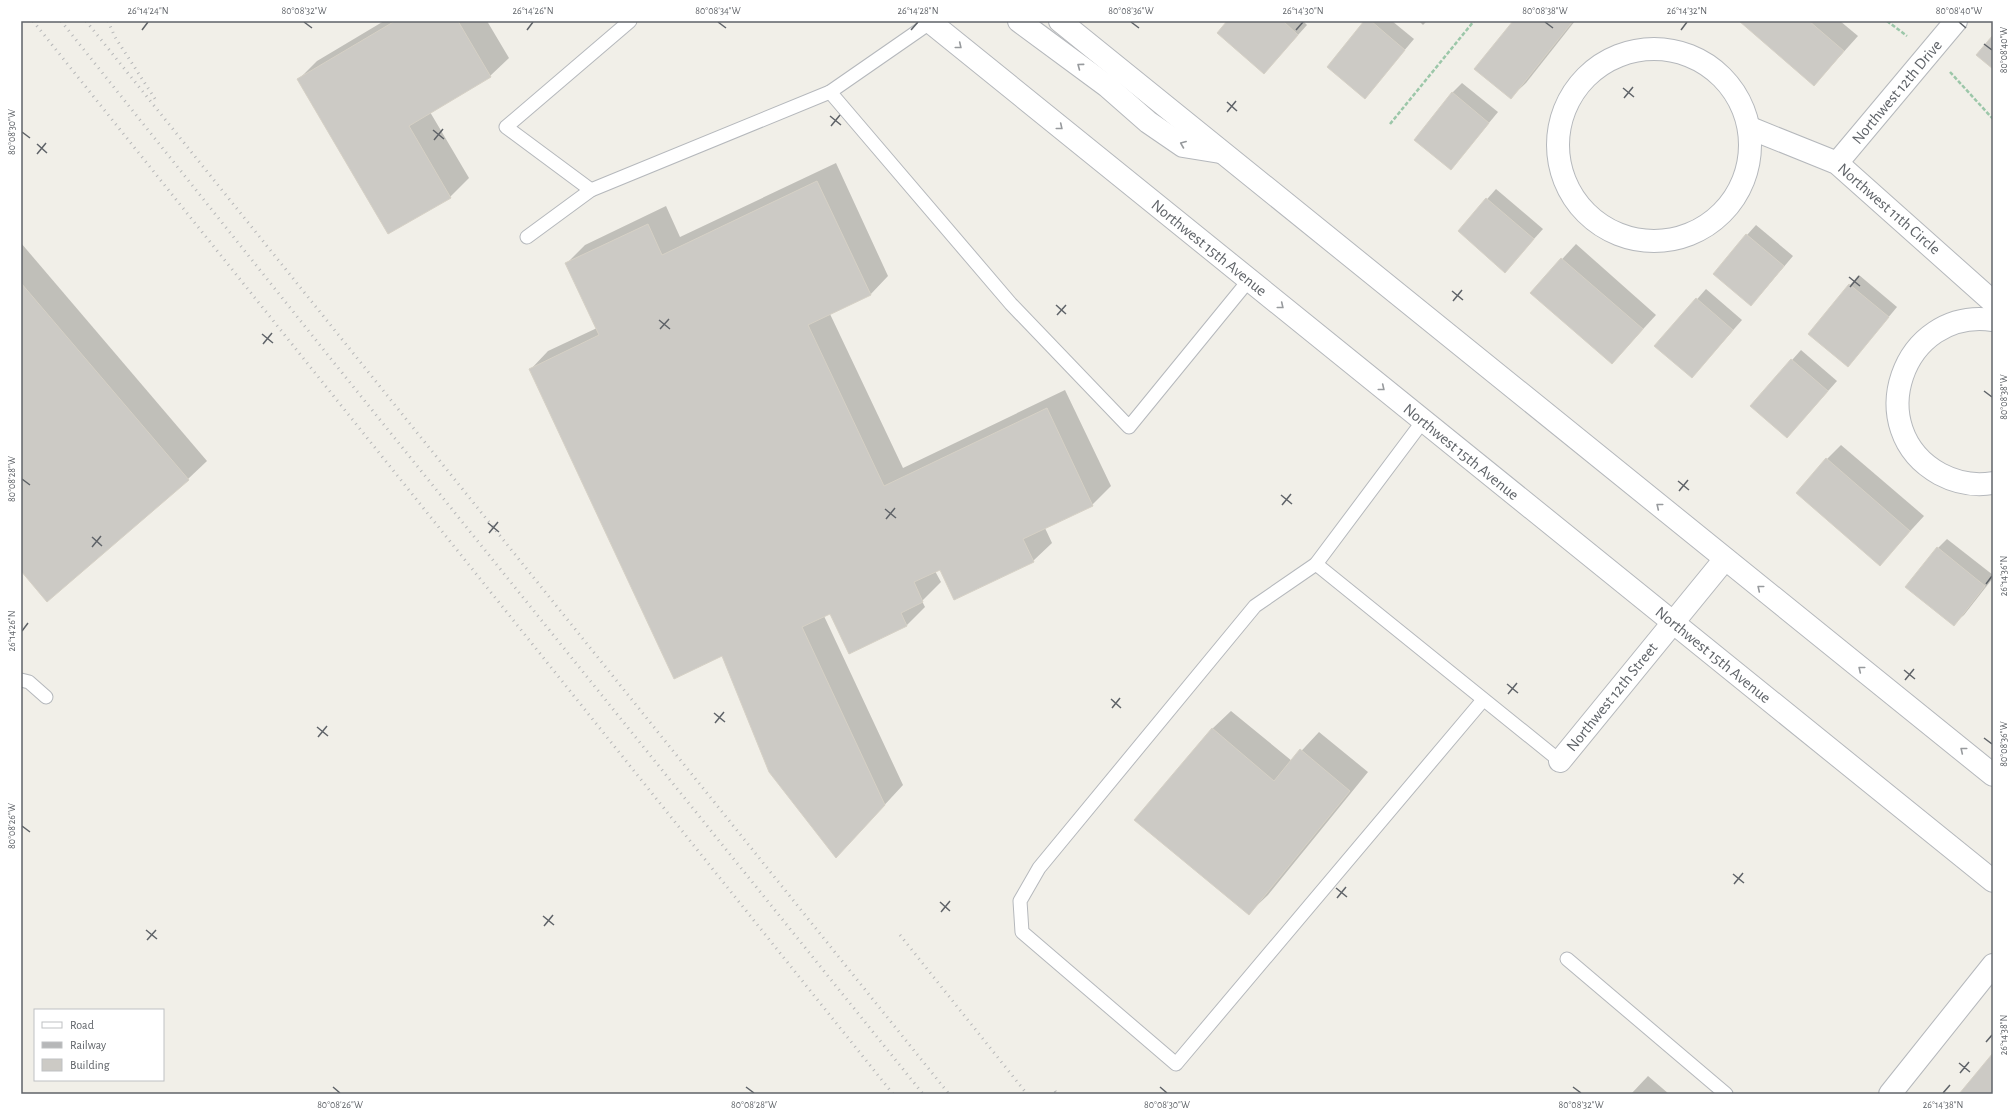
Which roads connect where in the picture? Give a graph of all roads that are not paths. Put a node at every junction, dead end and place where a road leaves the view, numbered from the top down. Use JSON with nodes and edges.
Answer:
{"nodes":[{"id":1,"x":630,"y":21,"type":"edge"},
{"id":2,"x":931,"y":21,"type":"edge"},
{"id":3,"x":1020,"y":21,"type":"edge"},
{"id":4,"x":1060,"y":21,"type":"edge"},
{"id":5,"x":1956,"y":21,"type":"edge"},
{"id":6,"x":830,"y":92,"type":"junction"},
{"id":7,"x":1750,"y":128,"type":"junction"},
{"id":8,"x":1221,"y":152,"type":"junction"},
{"id":9,"x":1837,"y":163,"type":"junction"},
{"id":10,"x":591,"y":190,"type":"junction"},
{"id":11,"x":527,"y":237,"type":"dead end"},
{"id":12,"x":1249,"y":280,"type":"junction"},
{"id":13,"x":1993,"y":302,"type":"edge"},
{"id":14,"x":1993,"y":320,"type":"edge"},
{"id":15,"x":1423,"y":421,"type":"junction"},
{"id":16,"x":1993,"y":482,"type":"edge"},
{"id":17,"x":1725,"y":559,"type":"junction"},
{"id":18,"x":1316,"y":564,"type":"junction"},
{"id":19,"x":1672,"y":623,"type":"junction"},
{"id":20,"x":21,"y":680,"type":"edge"},
{"id":21,"x":46,"y":697,"type":"dead end"},
{"id":22,"x":1483,"y":700,"type":"junction"},
{"id":23,"x":1560,"y":761,"type":"joint"},
{"id":24,"x":1993,"y":775,"type":"edge"},
{"id":25,"x":1993,"y":881,"type":"edge"},
{"id":26,"x":1567,"y":959,"type":"dead end"},
{"id":27,"x":1993,"y":965,"type":"edge"},
{"id":28,"x":1726,"y":1094,"type":"edge"},
{"id":29,"x":1890,"y":1094,"type":"edge"}],
"edges":[{"from":1,"to":10,"type":"lane"},
{"from":2,"to":6,"type":"lane"},
{"from":2,"to":12,"type":"street","name":"Northwest 15th Avenue","one_way":true},
{"from":8,"to":3,"type":"street","one_way":true},
{"from":4,"to":8,"type":"street"},
{"from":5,"to":9,"type":"street","name":"Northwest 12th Drive"},
{"from":6,"to":10,"type":"lane"},
{"from":6,"to":12,"type":"lane"},
{"from":7,"to":7,"type":"street"},
{"from":7,"to":9,"type":"street","name":"Northwest 11th Circle"},
{"from":17,"to":8,"type":"street","one_way":true},
{"from":9,"to":13,"type":"street","name":"Northwest 11th Circle"},
{"from":10,"to":11,"type":"lane"},
{"from":12,"to":15,"type":"street","name":"Northwest 15th Avenue","one_way":true},
{"from":14,"to":16,"type":"street"},
{"from":15,"to":18,"type":"lane"},
{"from":15,"to":19,"type":"street","name":"Northwest 15th Avenue"},
{"from":17,"to":19,"type":"street","name":"Northwest 12th Street"},
{"from":24,"to":17,"type":"street","one_way":true},
{"from":18,"to":22,"type":"lane"},
{"from":18,"to":22,"type":"lane"},
{"from":19,"to":23,"type":"street","name":"Northwest 12th Street"},
{"from":19,"to":25,"type":"street","name":"Northwest 15th Avenue"},
{"from":20,"to":21,"type":"lane"},
{"from":22,"to":23,"type":"lane"},
{"from":26,"to":28,"type":"lane"},
{"from":27,"to":29,"type":"street"}]}
